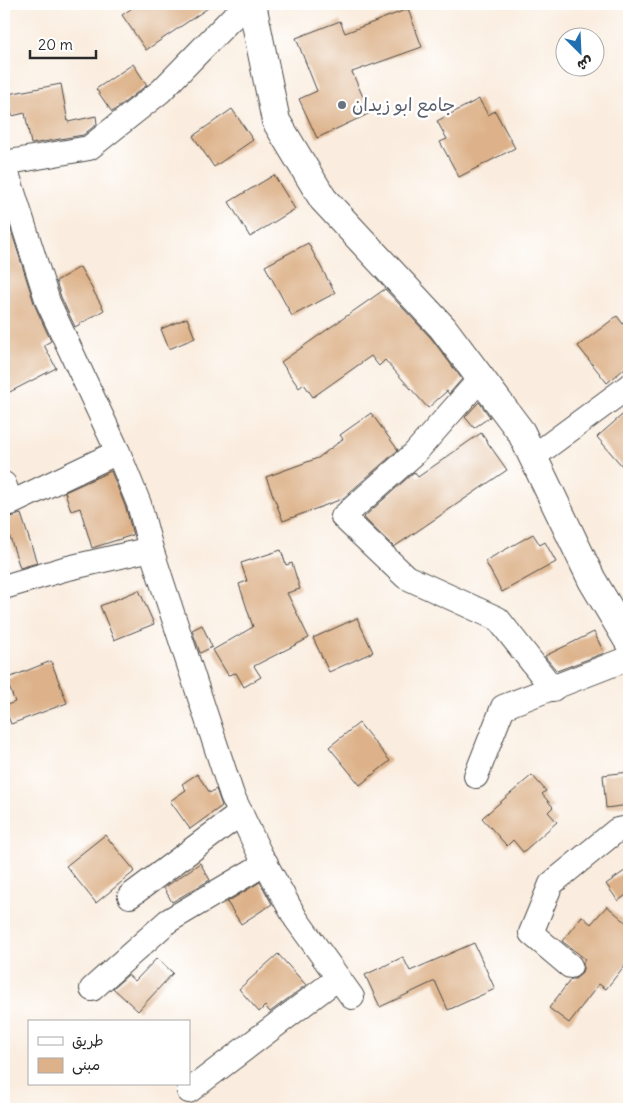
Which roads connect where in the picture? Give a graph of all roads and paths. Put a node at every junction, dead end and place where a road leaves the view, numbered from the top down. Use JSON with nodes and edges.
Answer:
{"nodes":[{"id":1,"x":252,"y":4,"type":"edge"},
{"id":2,"x":4,"y":164,"type":"edge"},
{"id":3,"x":481,"y":378,"type":"junction"},
{"id":4,"x":629,"y":386,"type":"edge"},
{"id":5,"x":118,"y":452,"type":"junction"},
{"id":6,"x":533,"y":457,"type":"junction"},
{"id":7,"x":4,"y":484,"type":"edge"},
{"id":8,"x":151,"y":549,"type":"junction"},
{"id":9,"x":4,"y":587,"type":"edge"},
{"id":10,"x":629,"y":642,"type":"edge"},
{"id":11,"x":629,"y":658,"type":"edge"},
{"id":12,"x":553,"y":689,"type":"junction"},
{"id":13,"x":476,"y":776,"type":"dead end"},
{"id":14,"x":241,"y":813,"type":"junction"},
{"id":15,"x":629,"y":828,"type":"edge"},
{"id":16,"x":266,"y":863,"type":"junction"},
{"id":17,"x":130,"y":896,"type":"dead end"},
{"id":18,"x":570,"y":966,"type":"dead end"},
{"id":19,"x":338,"y":978,"type":"junction"},
{"id":20,"x":92,"y":989,"type":"dead end"},
{"id":21,"x":352,"y":997,"type":"dead end"},
{"id":22,"x":189,"y":1091,"type":"dead end"}],
"edges":[{"from":1,"to":2,"type":"street"},
{"from":1,"to":3,"type":"street"},
{"from":2,"to":5,"type":"street"},
{"from":3,"to":6,"type":"street"},
{"from":3,"to":12,"type":"street"},
{"from":4,"to":6,"type":"street"},
{"from":5,"to":7,"type":"street"},
{"from":5,"to":8,"type":"street"},
{"from":6,"to":10,"type":"street"},
{"from":8,"to":9,"type":"street"},
{"from":8,"to":14,"type":"street"},
{"from":11,"to":12,"type":"street"},
{"from":12,"to":13,"type":"street"},
{"from":14,"to":16,"type":"street"},
{"from":14,"to":17,"type":"street"},
{"from":15,"to":18,"type":"street"},
{"from":16,"to":19,"type":"street"},
{"from":16,"to":20,"type":"street"},
{"from":19,"to":21,"type":"street"},
{"from":19,"to":22,"type":"street"}]}
